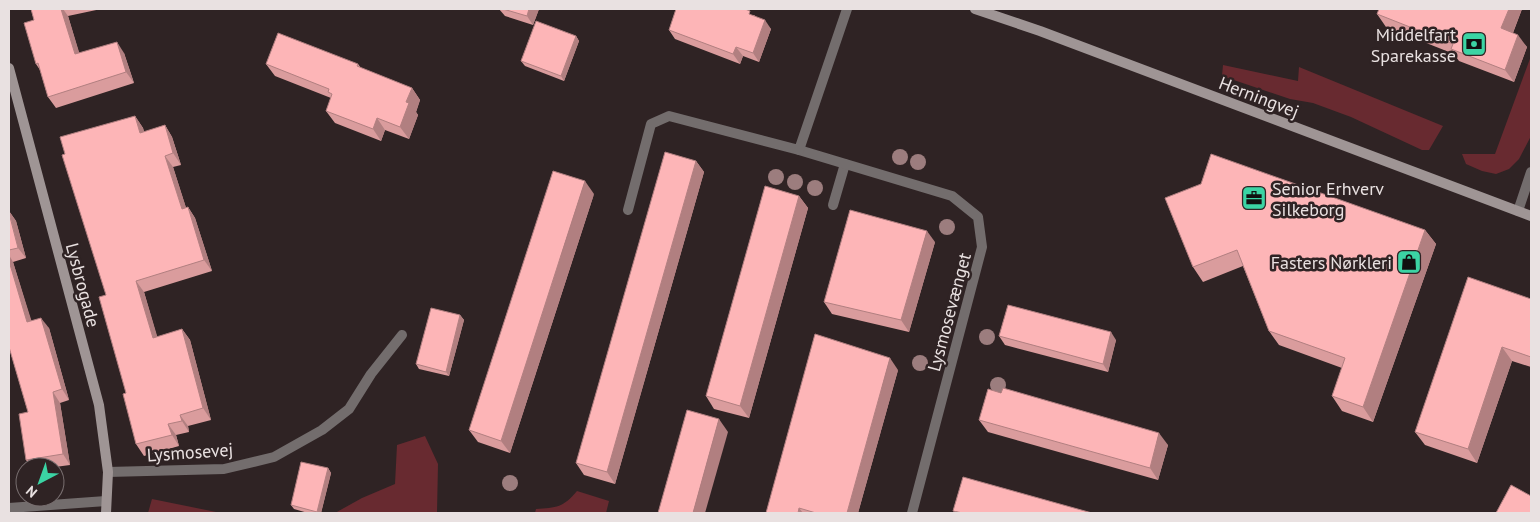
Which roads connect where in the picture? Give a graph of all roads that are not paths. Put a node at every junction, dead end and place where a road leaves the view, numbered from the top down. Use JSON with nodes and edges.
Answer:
{"nodes":[{"id":1,"x":846,"y":9,"type":"edge"},
{"id":2,"x":975,"y":9,"type":"edge"},
{"id":3,"x":9,"y":68,"type":"edge"},
{"id":4,"x":799,"y":150,"type":"junction"},
{"id":5,"x":845,"y":164,"type":"junction"},
{"id":6,"x":1531,"y":172,"type":"edge"},
{"id":7,"x":834,"y":205,"type":"dead end"},
{"id":8,"x":628,"y":210,"type":"dead end"},
{"id":9,"x":1518,"y":211,"type":"junction"},
{"id":10,"x":1531,"y":216,"type":"edge"},
{"id":11,"x":402,"y":335,"type":"dead end"},
{"id":12,"x":108,"y":472,"type":"junction"},
{"id":13,"x":106,"y":501,"type":"junction"},
{"id":14,"x":9,"y":508,"type":"edge"},
{"id":15,"x":106,"y":513,"type":"edge"},
{"id":16,"x":912,"y":513,"type":"edge"}],
"edges":[{"from":1,"to":4,"type":"street"},
{"from":2,"to":9,"type":"street","name":"Herningvej"},
{"from":3,"to":12,"type":"street","name":"Lysbrogade"},
{"from":4,"to":5,"type":"street","name":"Lysmosevænget"},
{"from":4,"to":8,"type":"street","name":"Lysmosevænget"},
{"from":5,"to":7,"type":"street"},
{"from":5,"to":16,"type":"street","name":"Lysmosevænget"},
{"from":6,"to":9,"type":"street"},
{"from":9,"to":10,"type":"street","name":"Herningvej"},
{"from":11,"to":12,"type":"street","name":"Lysmosevej"},
{"from":12,"to":13,"type":"street","name":"Lysbrogade"},
{"from":13,"to":14,"type":"street"},
{"from":13,"to":15,"type":"street","name":"Lysbrogade"}]}
